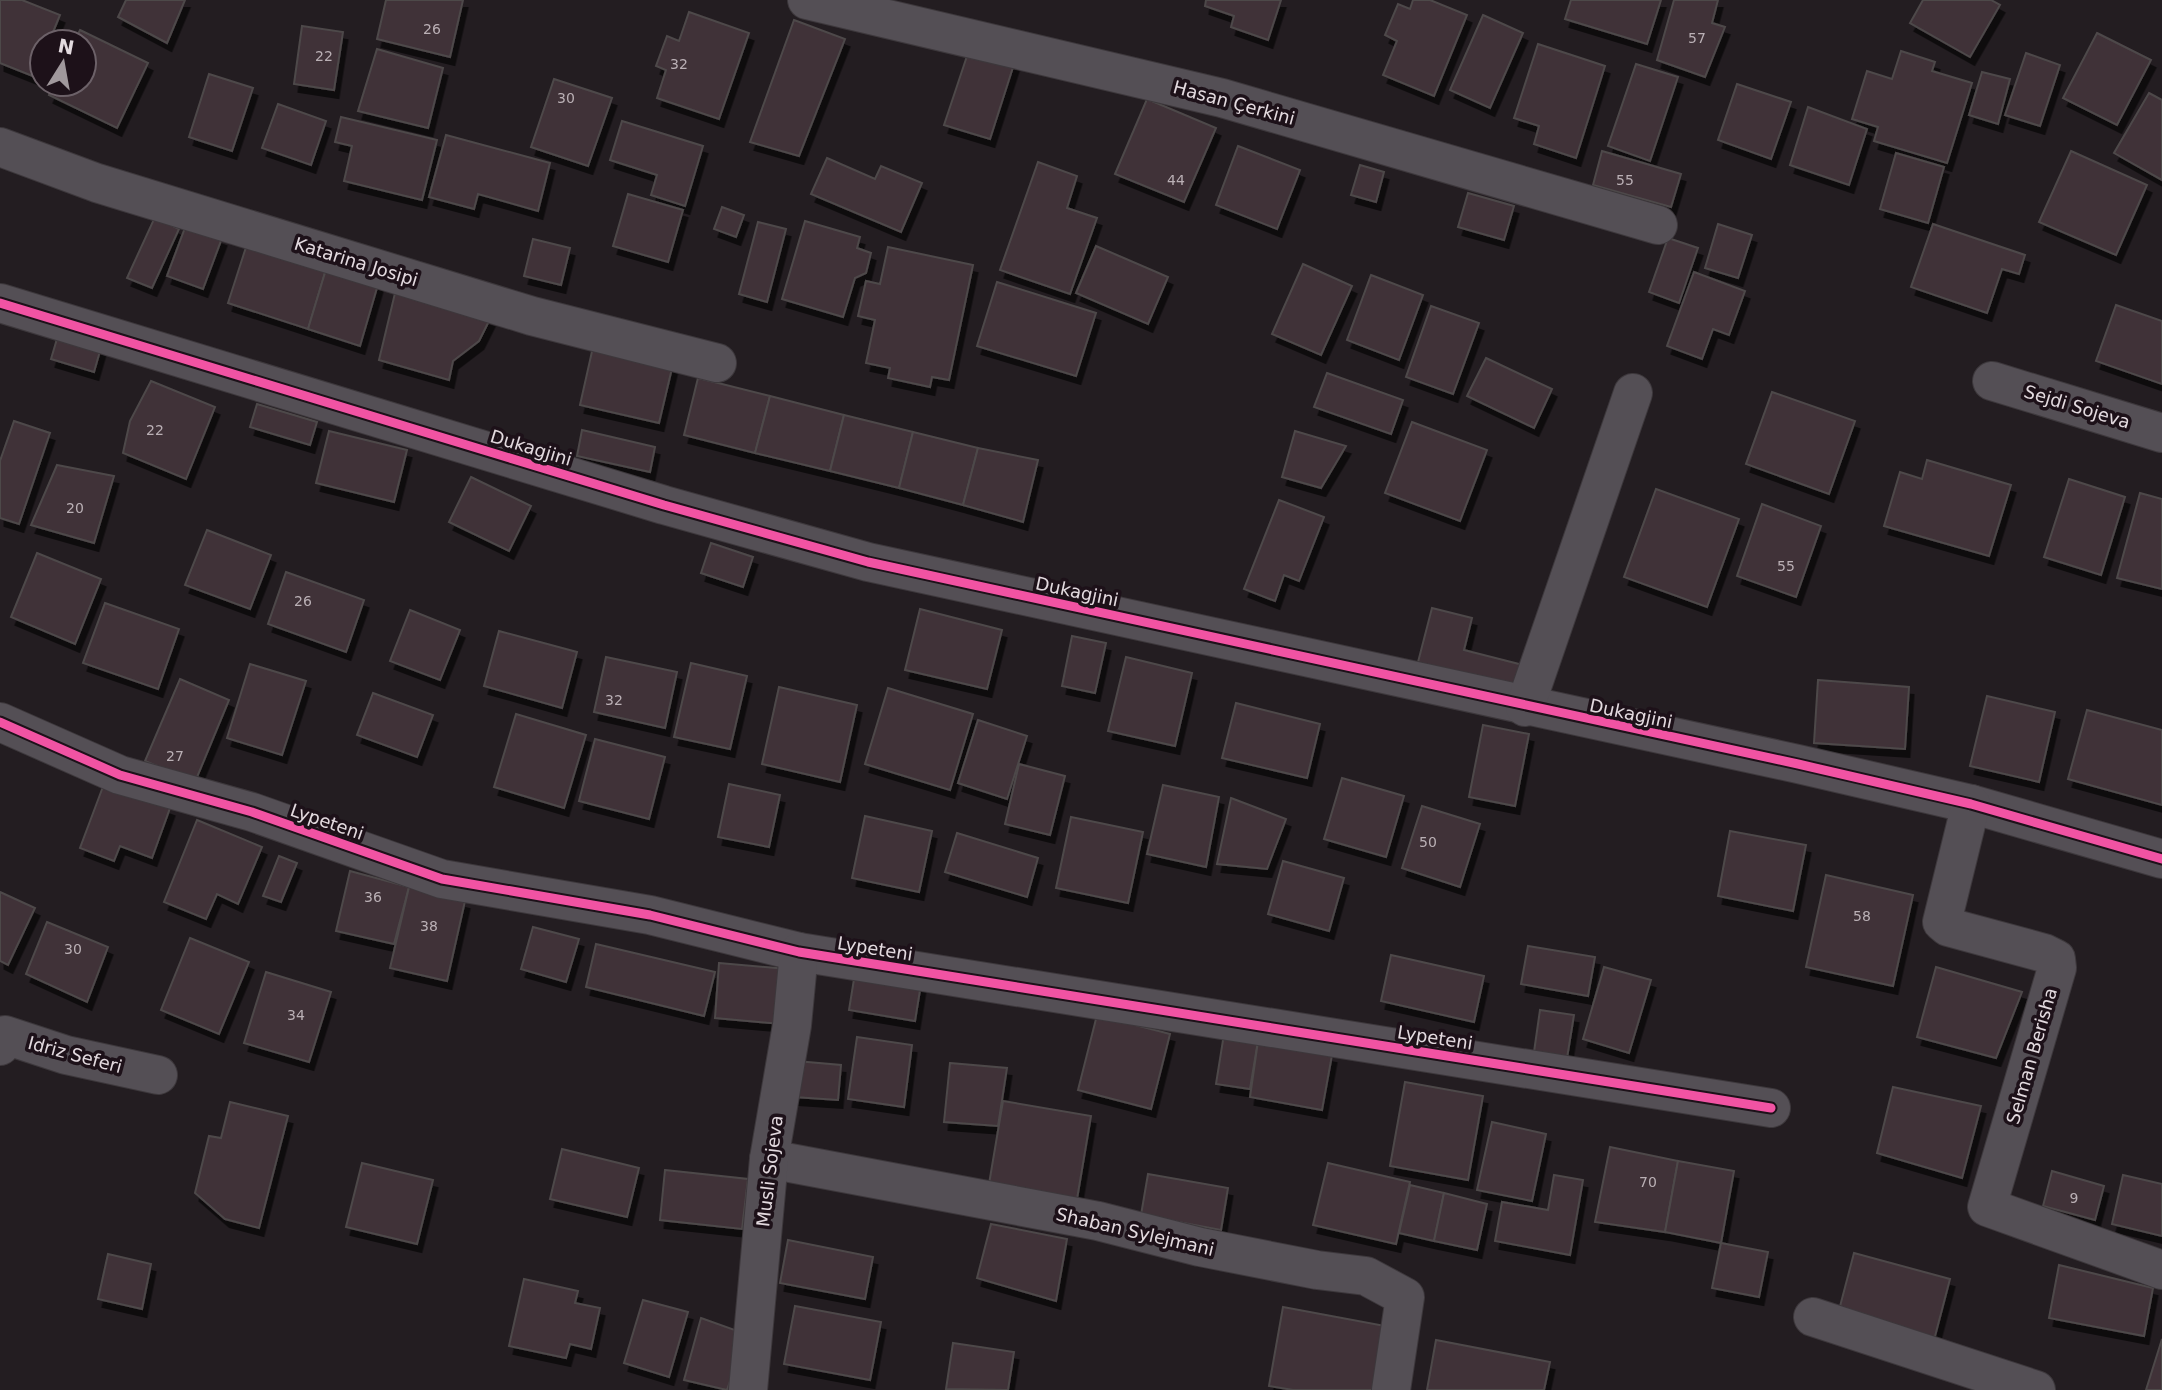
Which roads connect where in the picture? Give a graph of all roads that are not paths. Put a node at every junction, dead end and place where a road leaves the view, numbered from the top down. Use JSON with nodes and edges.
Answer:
{"nodes":[{"id":1,"x":807,"y":0,"type":"edge"},
{"id":2,"x":0,"y":147,"type":"edge"},
{"id":3,"x":1658,"y":225,"type":"dead end"},
{"id":4,"x":0,"y":303,"type":"edge"},
{"id":5,"x":717,"y":363,"type":"dead end"},
{"id":6,"x":1992,"y":381,"type":"dead end"},
{"id":7,"x":1633,"y":393,"type":"dead end"},
{"id":8,"x":2162,"y":433,"type":"edge"},
{"id":9,"x":1525,"y":708,"type":"junction"},
{"id":10,"x":0,"y":722,"type":"edge"},
{"id":11,"x":1971,"y":804,"type":"junction"},
{"id":12,"x":2162,"y":859,"type":"edge"},
{"id":13,"x":799,"y":953,"type":"junction"},
{"id":14,"x":0,"y":1046,"type":"edge"},
{"id":15,"x":158,"y":1075,"type":"dead end"},
{"id":16,"x":1771,"y":1108,"type":"dead end"},
{"id":17,"x":769,"y":1159,"type":"junction"},
{"id":18,"x":2162,"y":1270,"type":"edge"},
{"id":19,"x":1813,"y":1317,"type":"dead end"},
{"id":20,"x":748,"y":1390,"type":"edge"},
{"id":21,"x":1391,"y":1390,"type":"edge"},
{"id":22,"x":2036,"y":1390,"type":"edge"}],
"edges":[{"from":1,"to":3,"type":"street","name":"Hasan Çerkini"},
{"from":2,"to":5,"type":"street","name":"Katarina Josipi"},
{"from":4,"to":9,"type":"street","name":"Dukagjini"},
{"from":6,"to":8,"type":"street","name":"Sejdi Sojeva"},
{"from":7,"to":9,"type":"street"},
{"from":9,"to":11,"type":"street","name":"Dukagjini"},
{"from":10,"to":13,"type":"street","name":"Lypeteni"},
{"from":11,"to":12,"type":"street","name":"Dukagjini"},
{"from":11,"to":18,"type":"street","name":"Selman Berisha"},
{"from":13,"to":16,"type":"street","name":"Lypeteni"},
{"from":13,"to":17,"type":"street","name":"Musli Sojeva"},
{"from":14,"to":15,"type":"street","name":"Idriz Seferi"},
{"from":17,"to":20,"type":"street","name":"Musli Sojeva"},
{"from":17,"to":21,"type":"street","name":"Shaban Sylejmani"},
{"from":19,"to":22,"type":"street"}]}
